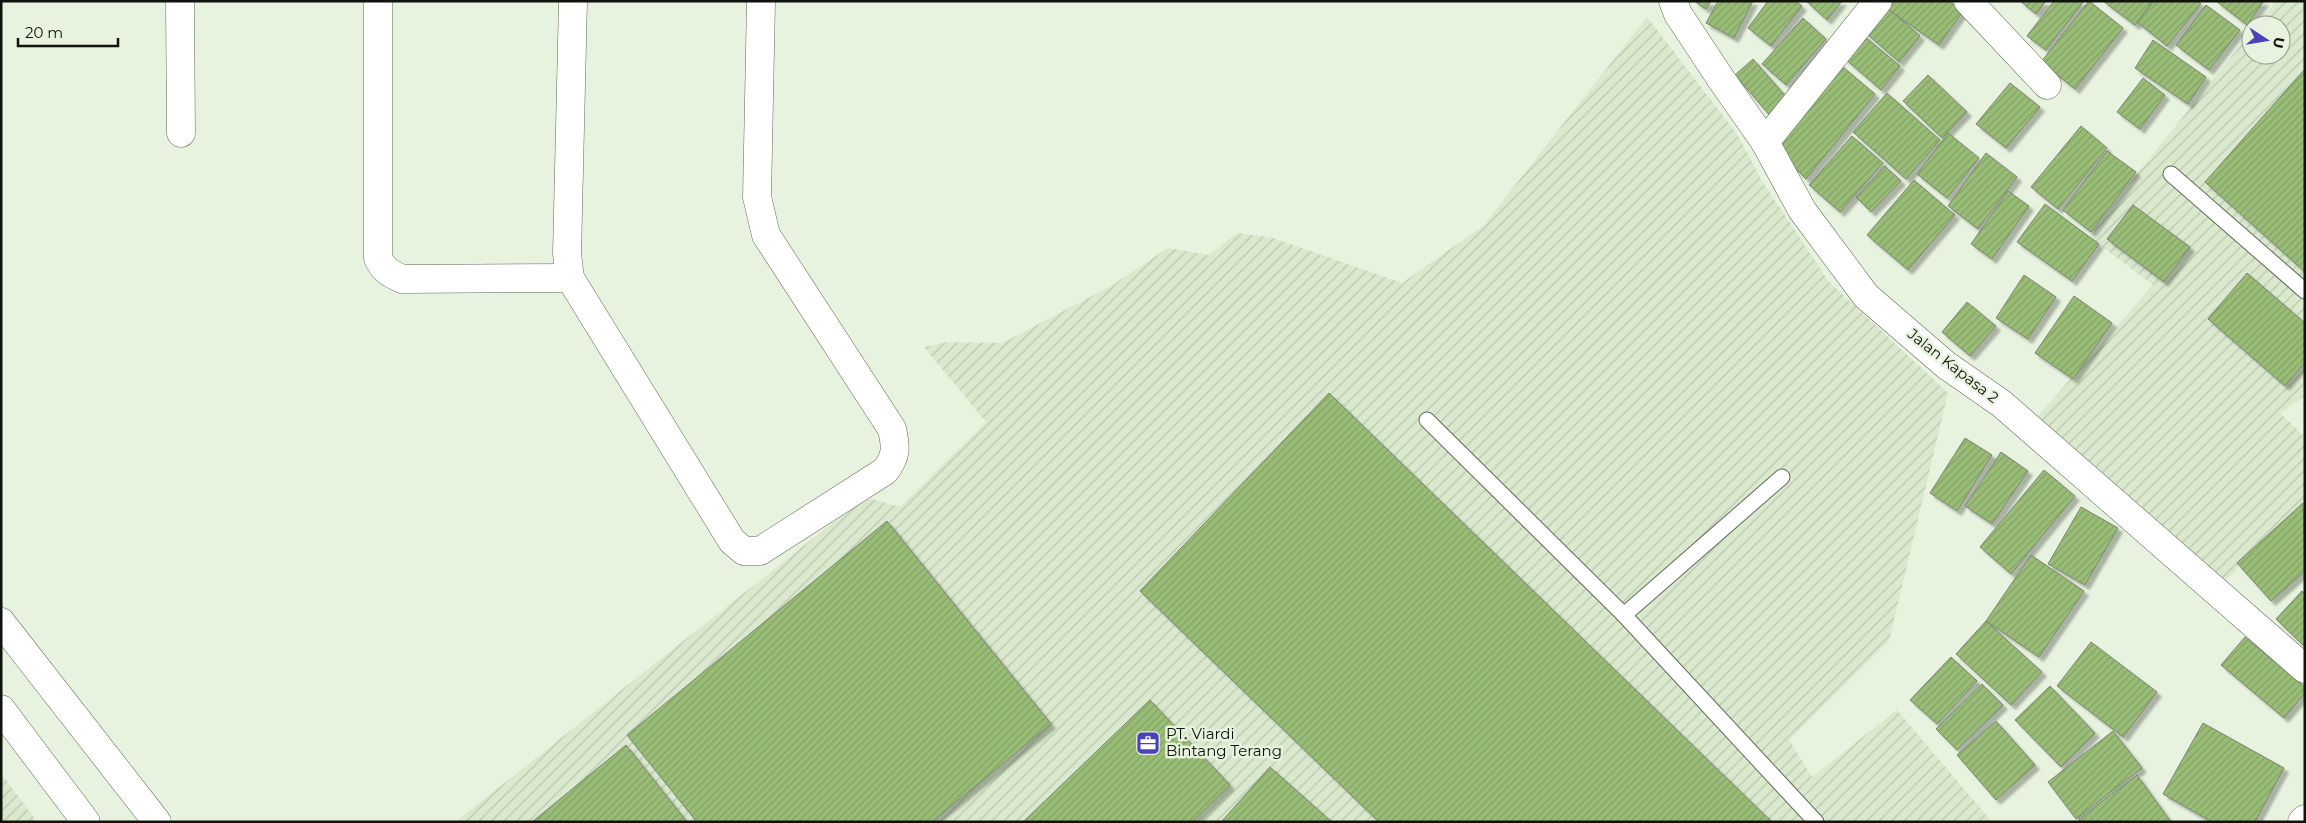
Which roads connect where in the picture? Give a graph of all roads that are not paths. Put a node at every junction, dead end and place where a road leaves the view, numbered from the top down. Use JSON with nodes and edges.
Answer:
{"nodes":[{"id":1,"x":180,"y":1,"type":"edge"},
{"id":2,"x":378,"y":1,"type":"edge"},
{"id":3,"x":573,"y":1,"type":"edge"},
{"id":4,"x":761,"y":1,"type":"edge"},
{"id":5,"x":1673,"y":1,"type":"edge"},
{"id":6,"x":1878,"y":1,"type":"edge"},
{"id":7,"x":1968,"y":1,"type":"edge"},
{"id":8,"x":2047,"y":85,"type":"dead end"},
{"id":9,"x":181,"y":133,"type":"dead end"},
{"id":10,"x":1765,"y":142,"type":"junction"},
{"id":11,"x":2171,"y":174,"type":"dead end"},
{"id":12,"x":570,"y":278,"type":"junction"},
{"id":13,"x":2305,"y":291,"type":"edge"},
{"id":14,"x":1428,"y":420,"type":"dead end"},
{"id":15,"x":1782,"y":478,"type":"dead end"},
{"id":16,"x":1624,"y":616,"type":"junction"},
{"id":17,"x":1,"y":622,"type":"edge"},
{"id":18,"x":2305,"y":668,"type":"edge"},
{"id":19,"x":1,"y":708,"type":"edge"},
{"id":20,"x":86,"y":822,"type":"edge"},
{"id":21,"x":157,"y":822,"type":"edge"},
{"id":22,"x":1816,"y":822,"type":"edge"}],
"edges":[{"from":1,"to":9,"type":"street"},
{"from":2,"to":12,"type":"street"},
{"from":3,"to":12,"type":"street"},
{"from":4,"to":12,"type":"street"},
{"from":5,"to":10,"type":"street","name":"Jalan Kapasa 2"},
{"from":6,"to":10,"type":"street"},
{"from":7,"to":8,"type":"street"},
{"from":10,"to":18,"type":"street","name":"Jalan Kapasa 2"},
{"from":11,"to":13,"type":"lane"},
{"from":14,"to":16,"type":"lane"},
{"from":15,"to":16,"type":"lane"},
{"from":16,"to":22,"type":"lane"},
{"from":17,"to":21,"type":"street"},
{"from":19,"to":20,"type":"street"}]}
